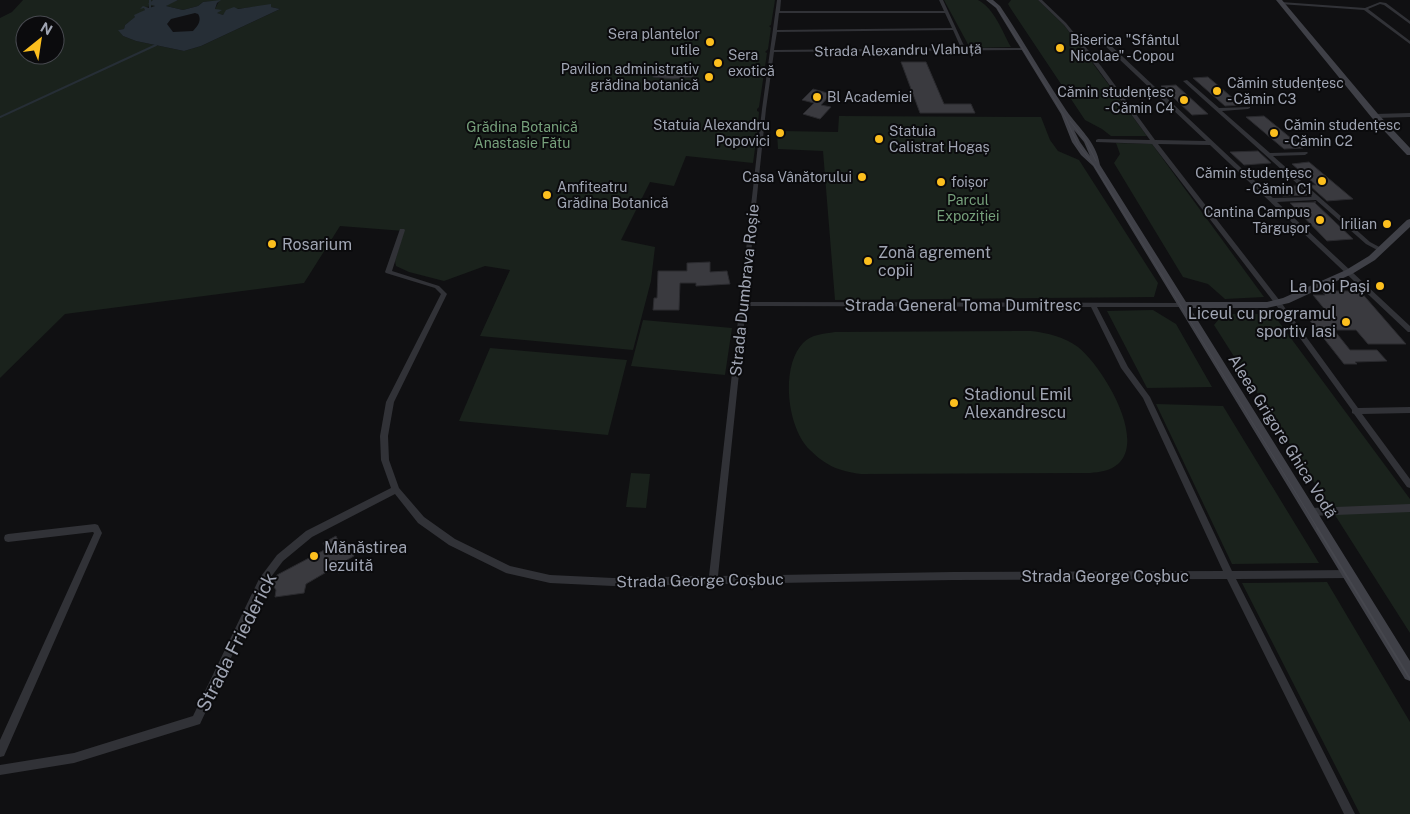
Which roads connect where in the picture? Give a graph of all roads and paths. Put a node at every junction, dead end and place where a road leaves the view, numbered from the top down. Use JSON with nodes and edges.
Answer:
{"nodes":[{"id":1,"x":779,"y":0,"type":"edge"},
{"id":2,"x":941,"y":0,"type":"edge"},
{"id":3,"x":989,"y":0,"type":"edge"},
{"id":4,"x":1040,"y":0,"type":"edge"},
{"id":5,"x":1280,"y":1,"type":"edge"},
{"id":6,"x":998,"y":4,"type":"edge"},
{"id":7,"x":1365,"y":9,"type":"junction"},
{"id":8,"x":778,"y":12,"type":"junction"},
{"id":9,"x":947,"y":12,"type":"junction"},
{"id":10,"x":1410,"y":23,"type":"edge"},
{"id":11,"x":955,"y":29,"type":"junction"},
{"id":12,"x":775,"y":31,"type":"junction"},
{"id":13,"x":1103,"y":41,"type":"dead end"},
{"id":14,"x":1410,"y":43,"type":"edge"},
{"id":15,"x":1024,"y":49,"type":"junction"},
{"id":16,"x":964,"y":50,"type":"junction"},
{"id":17,"x":772,"y":51,"type":"junction"},
{"id":18,"x":1185,"y":81,"type":"dead end"},
{"id":19,"x":1248,"y":108,"type":"dead end"},
{"id":20,"x":1218,"y":110,"type":"junction"},
{"id":21,"x":1065,"y":114,"type":"junction"},
{"id":22,"x":1410,"y":114,"type":"edge"},
{"id":23,"x":1375,"y":116,"type":"junction"},
{"id":24,"x":1098,"y":141,"type":"dead end"},
{"id":25,"x":1154,"y":141,"type":"junction"},
{"id":26,"x":1211,"y":144,"type":"junction"},
{"id":27,"x":1305,"y":153,"type":"dead end"},
{"id":28,"x":1410,"y":153,"type":"edge"},
{"id":29,"x":1270,"y":155,"type":"junction"},
{"id":30,"x":1096,"y":165,"type":"junction"},
{"id":31,"x":1318,"y":198,"type":"junction"},
{"id":32,"x":1272,"y":200,"type":"junction"},
{"id":33,"x":1410,"y":222,"type":"edge"},
{"id":34,"x":402,"y":230,"type":"dead end"},
{"id":35,"x":1381,"y":250,"type":"junction"},
{"id":36,"x":1348,"y":272,"type":"junction"},
{"id":37,"x":1278,"y":303,"type":"junction"},
{"id":38,"x":744,"y":304,"type":"junction"},
{"id":39,"x":1093,"y":305,"type":"junction"},
{"id":40,"x":1183,"y":305,"type":"junction"},
{"id":41,"x":1410,"y":330,"type":"edge"},
{"id":42,"x":1410,"y":410,"type":"edge"},
{"id":43,"x":1355,"y":411,"type":"junction"},
{"id":44,"x":1410,"y":485,"type":"edge"},
{"id":45,"x":396,"y":490,"type":"junction"},
{"id":46,"x":1410,"y":508,"type":"edge"},
{"id":47,"x":1311,"y":512,"type":"junction"},
{"id":48,"x":8,"y":538,"type":"dead end"},
{"id":49,"x":1349,"y":574,"type":"junction"},
{"id":50,"x":1230,"y":576,"type":"junction"},
{"id":51,"x":713,"y":580,"type":"junction"},
{"id":52,"x":1410,"y":674,"type":"edge"},
{"id":53,"x":0,"y":752,"type":"edge"},
{"id":54,"x":0,"y":770,"type":"edge"},
{"id":55,"x":1350,"y":814,"type":"edge"}],
"edges":[{"from":1,"to":8,"type":"street","name":"Strada Dumbrava Roșie"},
{"from":2,"to":9,"type":"street"},
{"from":3,"to":6,"type":"main road","name":"Aleea Grigore Ghica Vodă"},
{"from":4,"to":25,"type":"street"},
{"from":5,"to":7,"type":"street"},
{"from":5,"to":23,"type":"main road"},
{"from":6,"to":15,"type":"main road","name":"Aleea Grigore Ghica Vodă"},
{"from":7,"to":10,"type":"street"},
{"from":7,"to":14,"type":"street"},
{"from":8,"to":9,"type":"street"},
{"from":8,"to":12,"type":"street","name":"Strada Dumbrava Roșie"},
{"from":9,"to":11,"type":"street"},
{"from":11,"to":12,"type":"street"},
{"from":11,"to":16,"type":"street"},
{"from":12,"to":17,"type":"street","name":"Strada Dumbrava Roșie"},
{"from":13,"to":26,"type":"street"},
{"from":15,"to":16,"type":"street","name":"Strada Alexandru Vlahuță"},
{"from":15,"to":21,"type":"main road","name":"Aleea Grigore Ghica Vodă"},
{"from":16,"to":17,"type":"street","name":"Strada Alexandru Vlahuță"},
{"from":17,"to":38,"type":"street","name":"Strada Dumbrava Roșie"},
{"from":18,"to":20,"type":"street"},
{"from":19,"to":20,"type":"street"},
{"from":20,"to":29,"type":"street"},
{"from":21,"to":30,"type":"main road","name":"Aleea Grigore Ghica Vodă"},
{"from":21,"to":30,"type":"main road","name":"Aleea Grigore Ghica Vodă"},
{"from":22,"to":23,"type":"street"},
{"from":23,"to":28,"type":"main road"},
{"from":24,"to":25,"type":"street"},
{"from":25,"to":26,"type":"street"},
{"from":25,"to":37,"type":"street"},
{"from":26,"to":32,"type":"street"},
{"from":27,"to":29,"type":"street"},
{"from":29,"to":31,"type":"street"},
{"from":30,"to":40,"type":"main road","name":"Aleea Grigore Ghica Vodă"},
{"from":31,"to":32,"type":"street"},
{"from":31,"to":35,"type":"street"},
{"from":32,"to":36,"type":"street"},
{"from":33,"to":35,"type":"main road"},
{"from":34,"to":45,"type":"street","name":"Strada George Coșbuc"},
{"from":35,"to":36,"type":"main road"},
{"from":36,"to":37,"type":"main road"},
{"from":36,"to":41,"type":"street"},
{"from":37,"to":40,"type":"main road"},
{"from":37,"to":43,"type":"street"},
{"from":38,"to":39,"type":"street","name":"Strada General Toma Dumitresc"},
{"from":38,"to":51,"type":"street","name":"Strada Dumbrava Roșie"},
{"from":39,"to":40,"type":"street","name":"Strada General Toma Dumitresc"},
{"from":39,"to":50,"type":"street"},
{"from":40,"to":47,"type":"main road","name":"Aleea Grigore Ghica Vodă"},
{"from":42,"to":43,"type":"street"},
{"from":43,"to":44,"type":"street"},
{"from":45,"to":51,"type":"street","name":"Strada George Coșbuc"},
{"from":45,"to":54,"type":"street","name":"Strada Friederick"},
{"from":46,"to":47,"type":"street"},
{"from":47,"to":49,"type":"main road","name":"Aleea Grigore Ghica Vodă"},
{"from":48,"to":53,"type":"street"},
{"from":49,"to":50,"type":"street","name":"Strada George Coșbuc"},
{"from":49,"to":52,"type":"main road","name":"Aleea Grigore Ghica Vodă"},
{"from":50,"to":51,"type":"street","name":"Strada George Coșbuc"},
{"from":50,"to":55,"type":"street"}]}
